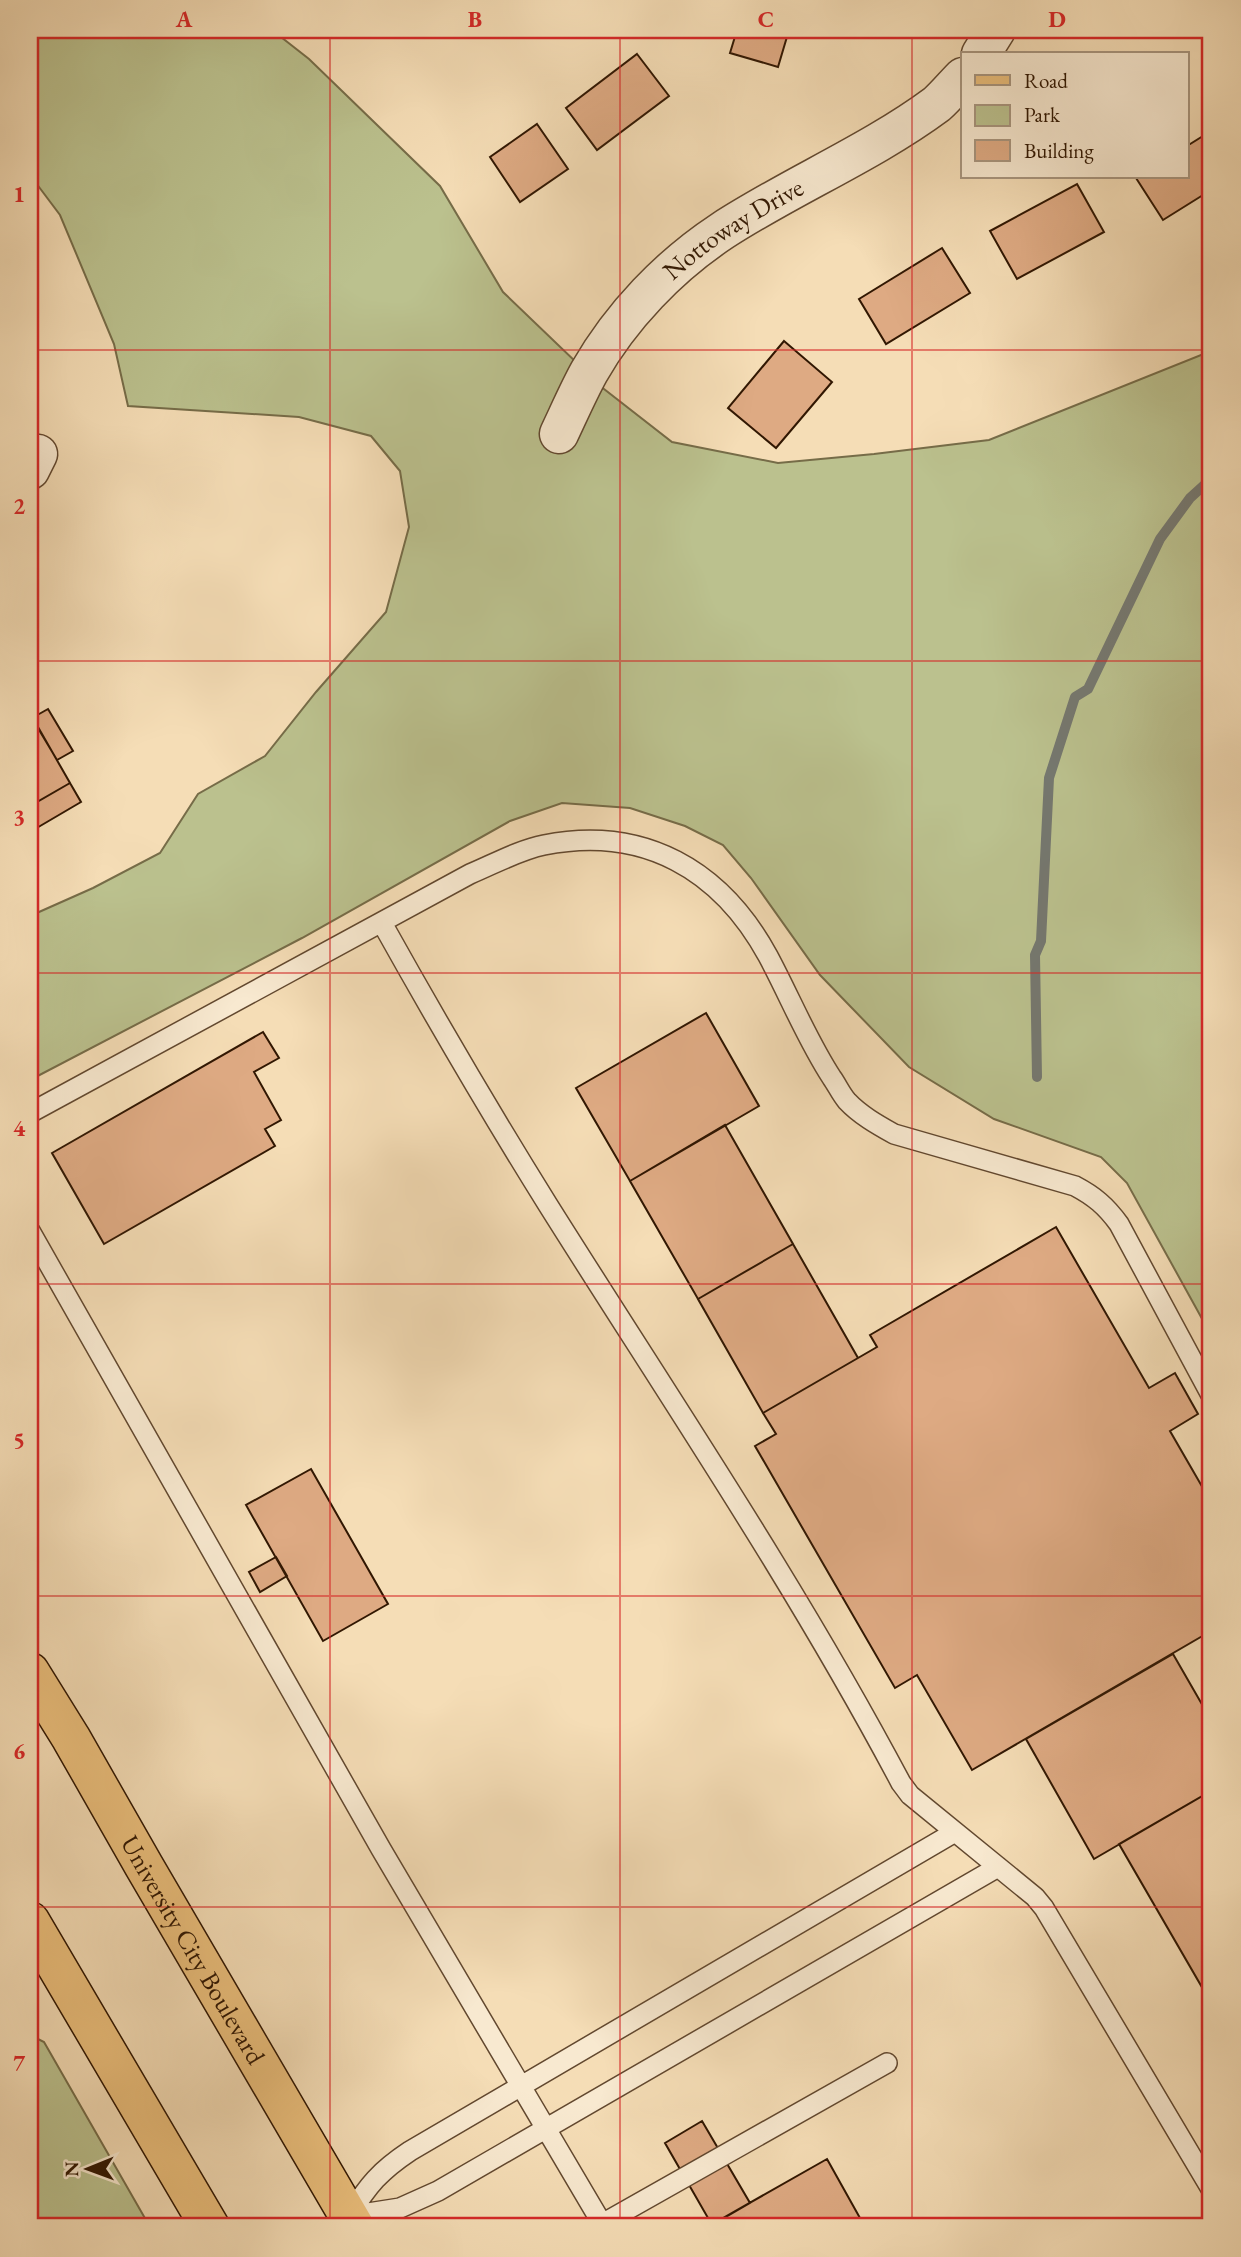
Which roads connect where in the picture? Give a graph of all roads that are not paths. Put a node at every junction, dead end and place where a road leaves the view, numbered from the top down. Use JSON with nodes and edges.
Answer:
{"nodes":[{"id":1,"x":996,"y":30,"type":"edge"},
{"id":2,"x":982,"y":52,"type":"edge"},
{"id":3,"x":961,"y":79,"type":"edge"},
{"id":4,"x":559,"y":434,"type":"dead end"},
{"id":5,"x":382,"y":923,"type":"junction"},
{"id":6,"x":30,"y":1113,"type":"edge"},
{"id":7,"x":30,"y":1231,"type":"edge"},
{"id":8,"x":1211,"y":1395,"type":"edge"},
{"id":9,"x":30,"y":1672,"type":"edge"},
{"id":10,"x":955,"y":1832,"type":"junction"},
{"id":11,"x":998,"y":1867,"type":"junction"},
{"id":12,"x":32,"y":1930,"type":"edge"},
{"id":13,"x":887,"y":2063,"type":"dead end"},
{"id":14,"x":520,"y":2086,"type":"junction"},
{"id":15,"x":546,"y":2129,"type":"junction"},
{"id":16,"x":1211,"y":2189,"type":"edge"},
{"id":17,"x":344,"y":2223,"type":"edge"},
{"id":18,"x":603,"y":2226,"type":"edge"},
{"id":19,"x":210,"y":2227,"type":"edge"}],
"edges":[{"from":1,"to":2,"type":"street"},
{"from":3,"to":4,"type":"street","name":"Nottoway Drive"},
{"from":5,"to":6,"type":"lane"},
{"from":5,"to":8,"type":"lane"},
{"from":5,"to":10,"type":"lane"},
{"from":7,"to":14,"type":"lane"},
{"from":9,"to":17,"type":"main road","name":"University City Boulevard"},
{"from":10,"to":11,"type":"lane"},
{"from":10,"to":14,"type":"lane"},
{"from":11,"to":15,"type":"lane"},
{"from":11,"to":16,"type":"lane"},
{"from":12,"to":19,"type":"main road"},
{"from":13,"to":18,"type":"lane"},
{"from":14,"to":15,"type":"lane"},
{"from":14,"to":17,"type":"lane"},
{"from":15,"to":17,"type":"lane"},
{"from":15,"to":18,"type":"lane"}]}
